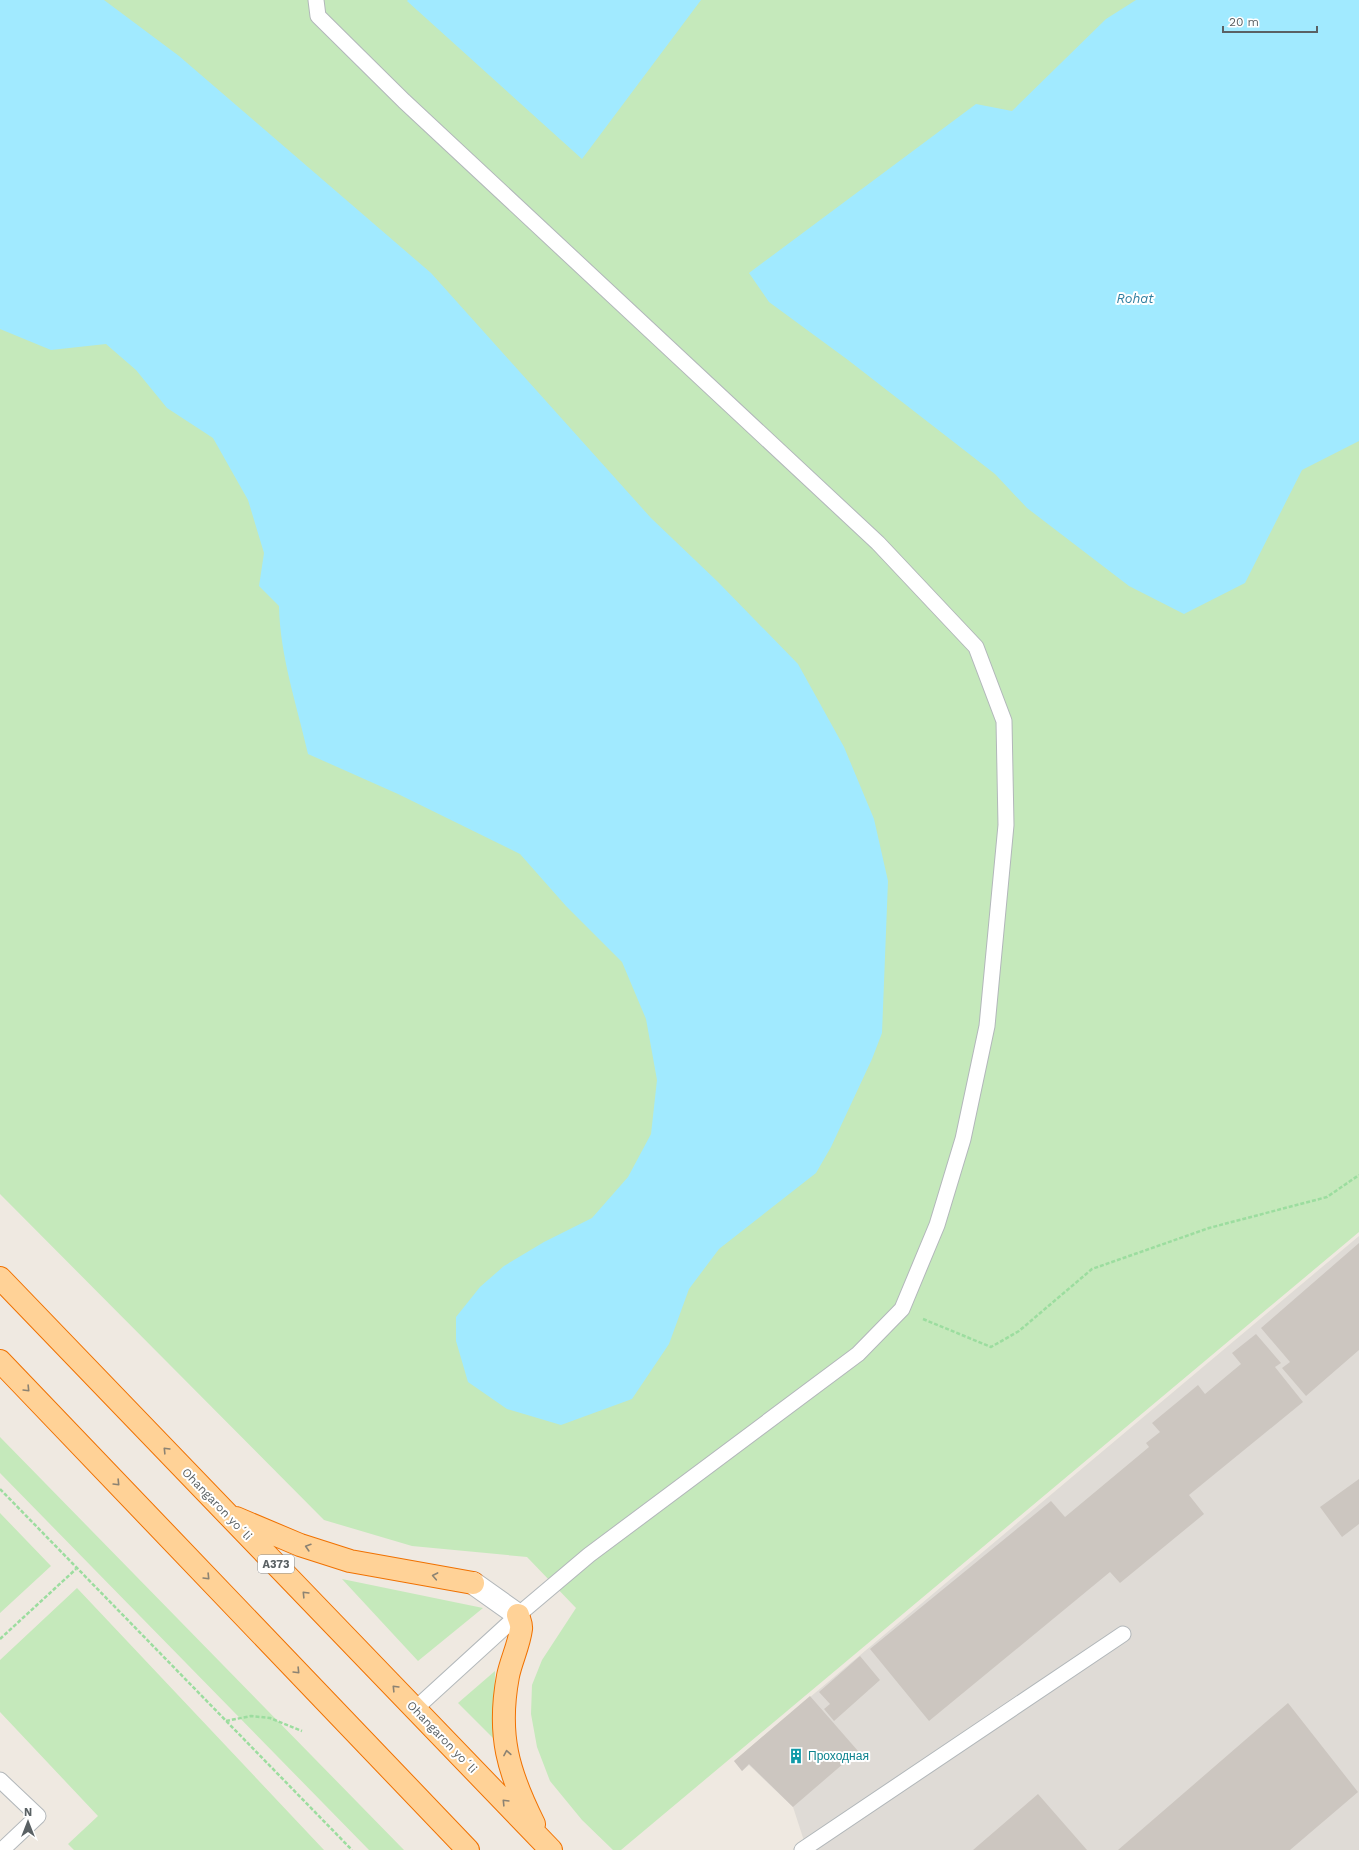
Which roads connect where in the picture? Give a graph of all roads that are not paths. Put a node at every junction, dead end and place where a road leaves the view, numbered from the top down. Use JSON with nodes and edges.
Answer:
{"nodes":[{"id":1,"x":316,"y":0,"type":"edge"},
{"id":2,"x":0,"y":1278,"type":"edge"},
{"id":3,"x":0,"y":1361,"type":"edge"},
{"id":4,"x":228,"y":1515,"type":"junction"},
{"id":5,"x":473,"y":1583,"type":"joint"},
{"id":6,"x":518,"y":1615,"type":"junction"},
{"id":7,"x":1123,"y":1634,"type":"dead end"},
{"id":8,"x":415,"y":1709,"type":"junction"},
{"id":9,"x":0,"y":1780,"type":"edge"},
{"id":10,"x":547,"y":1845,"type":"edge"},
{"id":11,"x":2,"y":1850,"type":"edge"},
{"id":12,"x":468,"y":1850,"type":"edge"},
{"id":13,"x":802,"y":1850,"type":"edge"}],
"edges":[{"from":1,"to":6,"type":"lane"},
{"from":4,"to":2,"type":"highway","name":"Ohangaron yoʻli","number":"A373","one_way":true},
{"from":3,"to":12,"type":"highway","one_way":true},
{"from":5,"to":4,"type":"highway","one_way":true},
{"from":8,"to":4,"type":"highway","name":"Ohangaron yoʻli","number":"A373","one_way":true},
{"from":5,"to":6,"type":"street"},
{"from":6,"to":8,"type":"lane"},
{"from":10,"to":6,"type":"highway","one_way":true},
{"from":7,"to":13,"type":"lane"},
{"from":10,"to":8,"type":"highway","name":"Ohangaron yoʻli","number":"A373","one_way":true},
{"from":9,"to":11,"type":"lane"}]}
